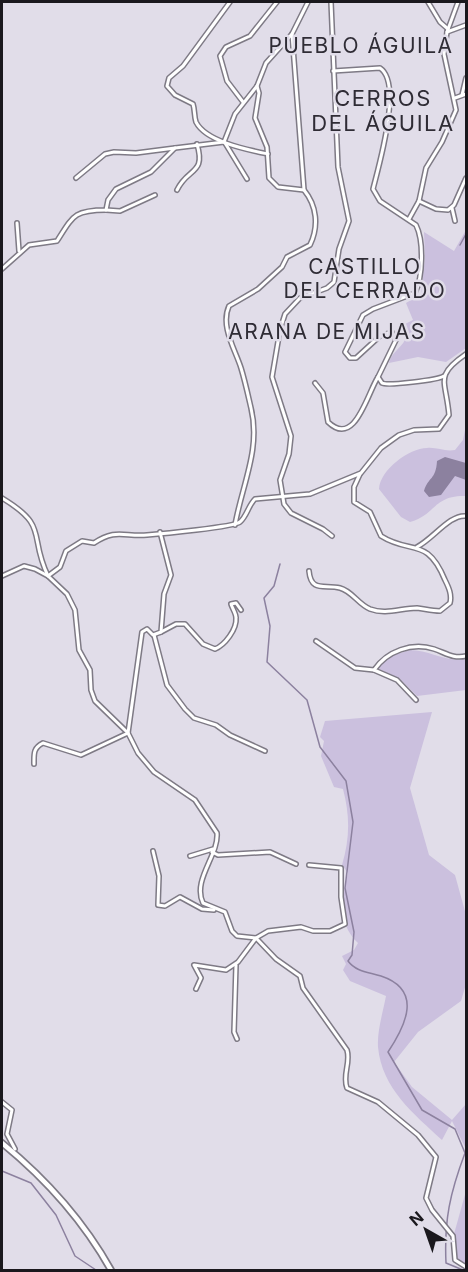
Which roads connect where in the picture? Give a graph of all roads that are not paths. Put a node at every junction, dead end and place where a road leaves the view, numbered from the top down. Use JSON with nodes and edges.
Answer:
{"nodes":[{"id":1,"x":230,"y":2,"type":"edge"},
{"id":2,"x":277,"y":2,"type":"edge"},
{"id":3,"x":308,"y":2,"type":"edge"},
{"id":4,"x":332,"y":2,"type":"edge"},
{"id":5,"x":428,"y":2,"type":"edge"},
{"id":6,"x":458,"y":2,"type":"edge"},
{"id":7,"x":466,"y":25,"type":"edge"},
{"id":8,"x":447,"y":31,"type":"junction"},
{"id":9,"x":292,"y":34,"type":"junction"},
{"id":10,"x":333,"y":71,"type":"junction"},
{"id":11,"x":466,"y":78,"type":"edge"},
{"id":12,"x":257,"y":86,"type":"junction"},
{"id":13,"x":464,"y":94,"type":"edge"},
{"id":14,"x":455,"y":98,"type":"junction"},
{"id":15,"x":243,"y":102,"type":"junction"},
{"id":16,"x":224,"y":142,"type":"junction"},
{"id":17,"x":197,"y":144,"type":"junction"},
{"id":18,"x":175,"y":148,"type":"junction"},
{"id":19,"x":268,"y":154,"type":"junction"},
{"id":20,"x":76,"y":178,"type":"dead end"},
{"id":21,"x":466,"y":178,"type":"edge"},
{"id":22,"x":247,"y":179,"type":"dead end"},
{"id":23,"x":177,"y":190,"type":"dead end"},
{"id":24,"x":304,"y":190,"type":"junction"},
{"id":25,"x":155,"y":195,"type":"dead end"},
{"id":26,"x":419,"y":201,"type":"junction"},
{"id":27,"x":452,"y":208,"type":"junction"},
{"id":28,"x":106,"y":210,"type":"junction"},
{"id":29,"x":410,"y":219,"type":"junction"},
{"id":30,"x":455,"y":221,"type":"dead end"},
{"id":31,"x":17,"y":223,"type":"dead end"},
{"id":32,"x":19,"y":251,"type":"junction"},
{"id":33,"x":2,"y":269,"type":"edge"},
{"id":34,"x":466,"y":354,"type":"edge"},
{"id":35,"x":444,"y":376,"type":"junction"},
{"id":36,"x":378,"y":377,"type":"junction"},
{"id":37,"x":315,"y":383,"type":"dead end"},
{"id":38,"x":361,"y":472,"type":"junction"},
{"id":39,"x":283,"y":497,"type":"junction"},
{"id":40,"x":2,"y":498,"type":"edge"},
{"id":41,"x":466,"y":516,"type":"edge"},
{"id":42,"x":235,"y":525,"type":"junction"},
{"id":43,"x":160,"y":532,"type":"junction"},
{"id":44,"x":332,"y":537,"type":"dead end"},
{"id":45,"x":417,"y":547,"type":"junction"},
{"id":46,"x":309,"y":571,"type":"dead end"},
{"id":47,"x":2,"y":576,"type":"edge"},
{"id":48,"x":48,"y":576,"type":"junction"},
{"id":49,"x":241,"y":610,"type":"dead end"},
{"id":50,"x":161,"y":632,"type":"junction"},
{"id":51,"x":154,"y":635,"type":"junction"},
{"id":52,"x":316,"y":641,"type":"dead end"},
{"id":53,"x":466,"y":656,"type":"edge"},
{"id":54,"x":374,"y":670,"type":"junction"},
{"id":55,"x":416,"y":700,"type":"dead end"},
{"id":56,"x":128,"y":732,"type":"junction"},
{"id":57,"x":265,"y":751,"type":"dead end"},
{"id":58,"x":34,"y":764,"type":"dead end"},
{"id":59,"x":213,"y":850,"type":"junction"},
{"id":60,"x":153,"y":851,"type":"dead end"},
{"id":61,"x":190,"y":856,"type":"dead end"},
{"id":62,"x":296,"y":864,"type":"dead end"},
{"id":63,"x":309,"y":865,"type":"dead end"},
{"id":64,"x":216,"y":909,"type":"junction"},
{"id":65,"x":255,"y":938,"type":"junction"},
{"id":66,"x":236,"y":964,"type":"junction"},
{"id":67,"x":196,"y":989,"type":"dead end"},
{"id":68,"x":237,"y":1039,"type":"dead end"},
{"id":69,"x":2,"y":1102,"type":"edge"},
{"id":70,"x":2,"y":1143,"type":"edge"},
{"id":71,"x":15,"y":1149,"type":"dead end"},
{"id":72,"x":466,"y":1267,"type":"edge"},
{"id":73,"x":111,"y":1270,"type":"edge"}],
"edges":[{"from":1,"to":16,"type":"street"},
{"from":2,"to":15,"type":"street"},
{"from":3,"to":9,"type":"street"},
{"from":4,"to":10,"type":"street"},
{"from":5,"to":8,"type":"street"},
{"from":6,"to":8,"type":"street"},
{"from":7,"to":8,"type":"street"},
{"from":8,"to":14,"type":"street"},
{"from":9,"to":12,"type":"street"},
{"from":9,"to":24,"type":"street"},
{"from":10,"to":29,"type":"street"},
{"from":10,"to":39,"type":"street"},
{"from":11,"to":13,"type":"street"},
{"from":12,"to":15,"type":"street"},
{"from":12,"to":19,"type":"street"},
{"from":13,"to":14,"type":"street"},
{"from":14,"to":26,"type":"street"},
{"from":15,"to":16,"type":"street"},
{"from":16,"to":17,"type":"street"},
{"from":16,"to":19,"type":"street"},
{"from":16,"to":22,"type":"street"},
{"from":17,"to":18,"type":"street"},
{"from":17,"to":23,"type":"street"},
{"from":18,"to":20,"type":"street"},
{"from":18,"to":28,"type":"street"},
{"from":19,"to":24,"type":"street"},
{"from":21,"to":27,"type":"street"},
{"from":24,"to":42,"type":"street"},
{"from":25,"to":28,"type":"street"},
{"from":26,"to":27,"type":"street"},
{"from":26,"to":29,"type":"street"},
{"from":27,"to":30,"type":"street"},
{"from":28,"to":32,"type":"street"},
{"from":29,"to":36,"type":"street"},
{"from":31,"to":32,"type":"street"},
{"from":32,"to":33,"type":"street"},
{"from":34,"to":35,"type":"street"},
{"from":35,"to":36,"type":"street"},
{"from":35,"to":38,"type":"street"},
{"from":36,"to":37,"type":"street"},
{"from":38,"to":39,"type":"street"},
{"from":38,"to":45,"type":"street"},
{"from":39,"to":42,"type":"street"},
{"from":39,"to":44,"type":"street"},
{"from":40,"to":48,"type":"street"},
{"from":41,"to":45,"type":"street"},
{"from":42,"to":43,"type":"street"},
{"from":43,"to":48,"type":"street"},
{"from":43,"to":50,"type":"street"},
{"from":45,"to":46,"type":"street"},
{"from":47,"to":48,"type":"street"},
{"from":48,"to":56,"type":"street"},
{"from":49,"to":50,"type":"street"},
{"from":50,"to":51,"type":"street"},
{"from":51,"to":56,"type":"street"},
{"from":51,"to":57,"type":"street"},
{"from":52,"to":54,"type":"street"},
{"from":53,"to":54,"type":"street"},
{"from":54,"to":55,"type":"street"},
{"from":56,"to":58,"type":"street"},
{"from":56,"to":59,"type":"street"},
{"from":59,"to":61,"type":"street"},
{"from":59,"to":62,"type":"street"},
{"from":59,"to":64,"type":"street"},
{"from":60,"to":64,"type":"street"},
{"from":63,"to":65,"type":"street"},
{"from":64,"to":65,"type":"street"},
{"from":65,"to":66,"type":"street"},
{"from":65,"to":72,"type":"street"},
{"from":66,"to":67,"type":"street"},
{"from":66,"to":68,"type":"street"},
{"from":69,"to":71,"type":"street"},
{"from":70,"to":73,"type":"street"}]}
